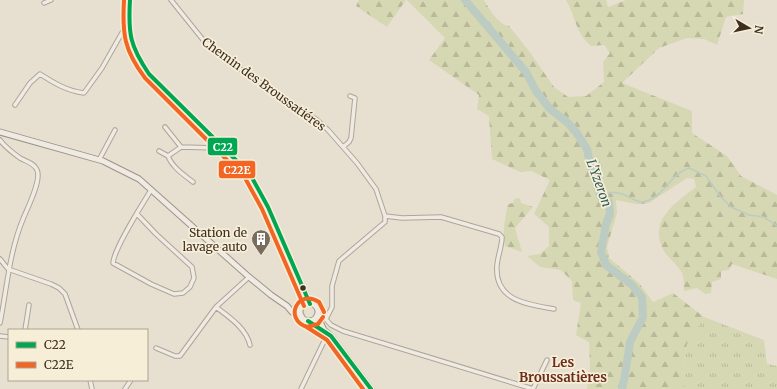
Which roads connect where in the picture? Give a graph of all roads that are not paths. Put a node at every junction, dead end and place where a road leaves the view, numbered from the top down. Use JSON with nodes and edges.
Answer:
{"nodes":[{"id":1,"x":51,"y":0,"type":"edge"},
{"id":2,"x":130,"y":0,"type":"edge"},
{"id":3,"x":171,"y":0,"type":"edge"},
{"id":4,"x":44,"y":3,"type":"dead end"},
{"id":5,"x":129,"y":28,"type":"junction"},
{"id":6,"x":350,"y":96,"type":"dead end"},
{"id":7,"x":15,"y":105,"type":"dead end"},
{"id":8,"x":165,"y":127,"type":"dead end"},
{"id":9,"x":115,"y":130,"type":"dead end"},
{"id":10,"x":0,"y":132,"type":"edge"},
{"id":11,"x":0,"y":140,"type":"edge"},
{"id":12,"x":220,"y":144,"type":"junction"},
{"id":13,"x":181,"y":147,"type":"junction"},
{"id":14,"x":343,"y":147,"type":"junction"},
{"id":15,"x":159,"y":151,"type":"dead end"},
{"id":16,"x":168,"y":156,"type":"junction"},
{"id":17,"x":99,"y":160,"type":"junction"},
{"id":18,"x":193,"y":182,"type":"dead end"},
{"id":19,"x":151,"y":190,"type":"junction"},
{"id":20,"x":137,"y":214,"type":"junction"},
{"id":21,"x":385,"y":216,"type":"junction"},
{"id":22,"x":0,"y":259,"type":"edge"},
{"id":23,"x":8,"y":269,"type":"junction"},
{"id":24,"x":250,"y":277,"type":"junction"},
{"id":25,"x":2,"y":296,"type":"edge"},
{"id":26,"x":310,"y":304,"type":"junction"},
{"id":27,"x":30,"y":305,"type":"dead end"},
{"id":28,"x":287,"y":306,"type":"junction"},
{"id":29,"x":216,"y":307,"type":"junction"},
{"id":30,"x":302,"y":308,"type":"junction"},
{"id":31,"x":554,"y":309,"type":"dead end"},
{"id":32,"x":317,"y":315,"type":"junction"},
{"id":33,"x":301,"y":316,"type":"junction"},
{"id":34,"x":326,"y":319,"type":"junction"},
{"id":35,"x":308,"y":321,"type":"junction"},
{"id":36,"x":0,"y":323,"type":"edge"},
{"id":37,"x":25,"y":329,"type":"edge"},
{"id":38,"x":78,"y":329,"type":"edge"},
{"id":39,"x":327,"y":332,"type":"junction"},
{"id":40,"x":250,"y":345,"type":"dead end"},
{"id":41,"x":156,"y":348,"type":"dead end"},
{"id":42,"x":547,"y":360,"type":"dead end"},
{"id":43,"x":131,"y":381,"type":"edge"},
{"id":44,"x":125,"y":389,"type":"edge"},
{"id":45,"x":301,"y":389,"type":"edge"},
{"id":46,"x":371,"y":389,"type":"edge"},
{"id":47,"x":533,"y":389,"type":"edge"}],
"edges":[{"from":1,"to":4,"type":"street"},
{"from":2,"to":5,"type":"street"},
{"from":3,"to":14,"type":"street","name":"Chemin des Broussatiéres"},
{"from":5,"to":7,"type":"street"},
{"from":5,"to":12,"type":"street"},
{"from":6,"to":14,"type":"street"},
{"from":8,"to":13,"type":"street"},
{"from":9,"to":17,"type":"street"},
{"from":10,"to":17,"type":"main road"},
{"from":11,"to":23,"type":"street"},
{"from":12,"to":13,"type":"street"},
{"from":12,"to":26,"type":"street"},
{"from":13,"to":16,"type":"street"},
{"from":14,"to":21,"type":"street","name":"Chemin des Broussatiéres"},
{"from":15,"to":16,"type":"street"},
{"from":16,"to":18,"type":"street"},
{"from":17,"to":19,"type":"main road"},
{"from":19,"to":20,"type":"street"},
{"from":19,"to":24,"type":"main road"},
{"from":20,"to":20,"type":"street"},
{"from":21,"to":31,"type":"street"},
{"from":21,"to":34,"type":"street"},
{"from":22,"to":23,"type":"street"},
{"from":23,"to":25,"type":"street"},
{"from":23,"to":38,"type":"street"},
{"from":24,"to":28,"type":"main road"},
{"from":24,"to":29,"type":"street"},
{"from":25,"to":36,"type":"street"},
{"from":26,"to":30,"type":"main road"},
{"from":26,"to":32,"type":"main road"},
{"from":27,"to":37,"type":"street"},
{"from":28,"to":30,"type":"main road"},
{"from":28,"to":33,"type":"main road"},
{"from":29,"to":40,"type":"street"},
{"from":29,"to":41,"type":"street"},
{"from":30,"to":33,"type":"main road"},
{"from":32,"to":34,"type":"street"},
{"from":32,"to":35,"type":"main road"},
{"from":32,"to":39,"type":"main road"},
{"from":33,"to":35,"type":"main road"},
{"from":34,"to":47,"type":"street"},
{"from":35,"to":39,"type":"main road"},
{"from":39,"to":45,"type":"street"},
{"from":39,"to":46,"type":"main road"},
{"from":42,"to":47,"type":"street"},
{"from":43,"to":44,"type":"street"}]}
